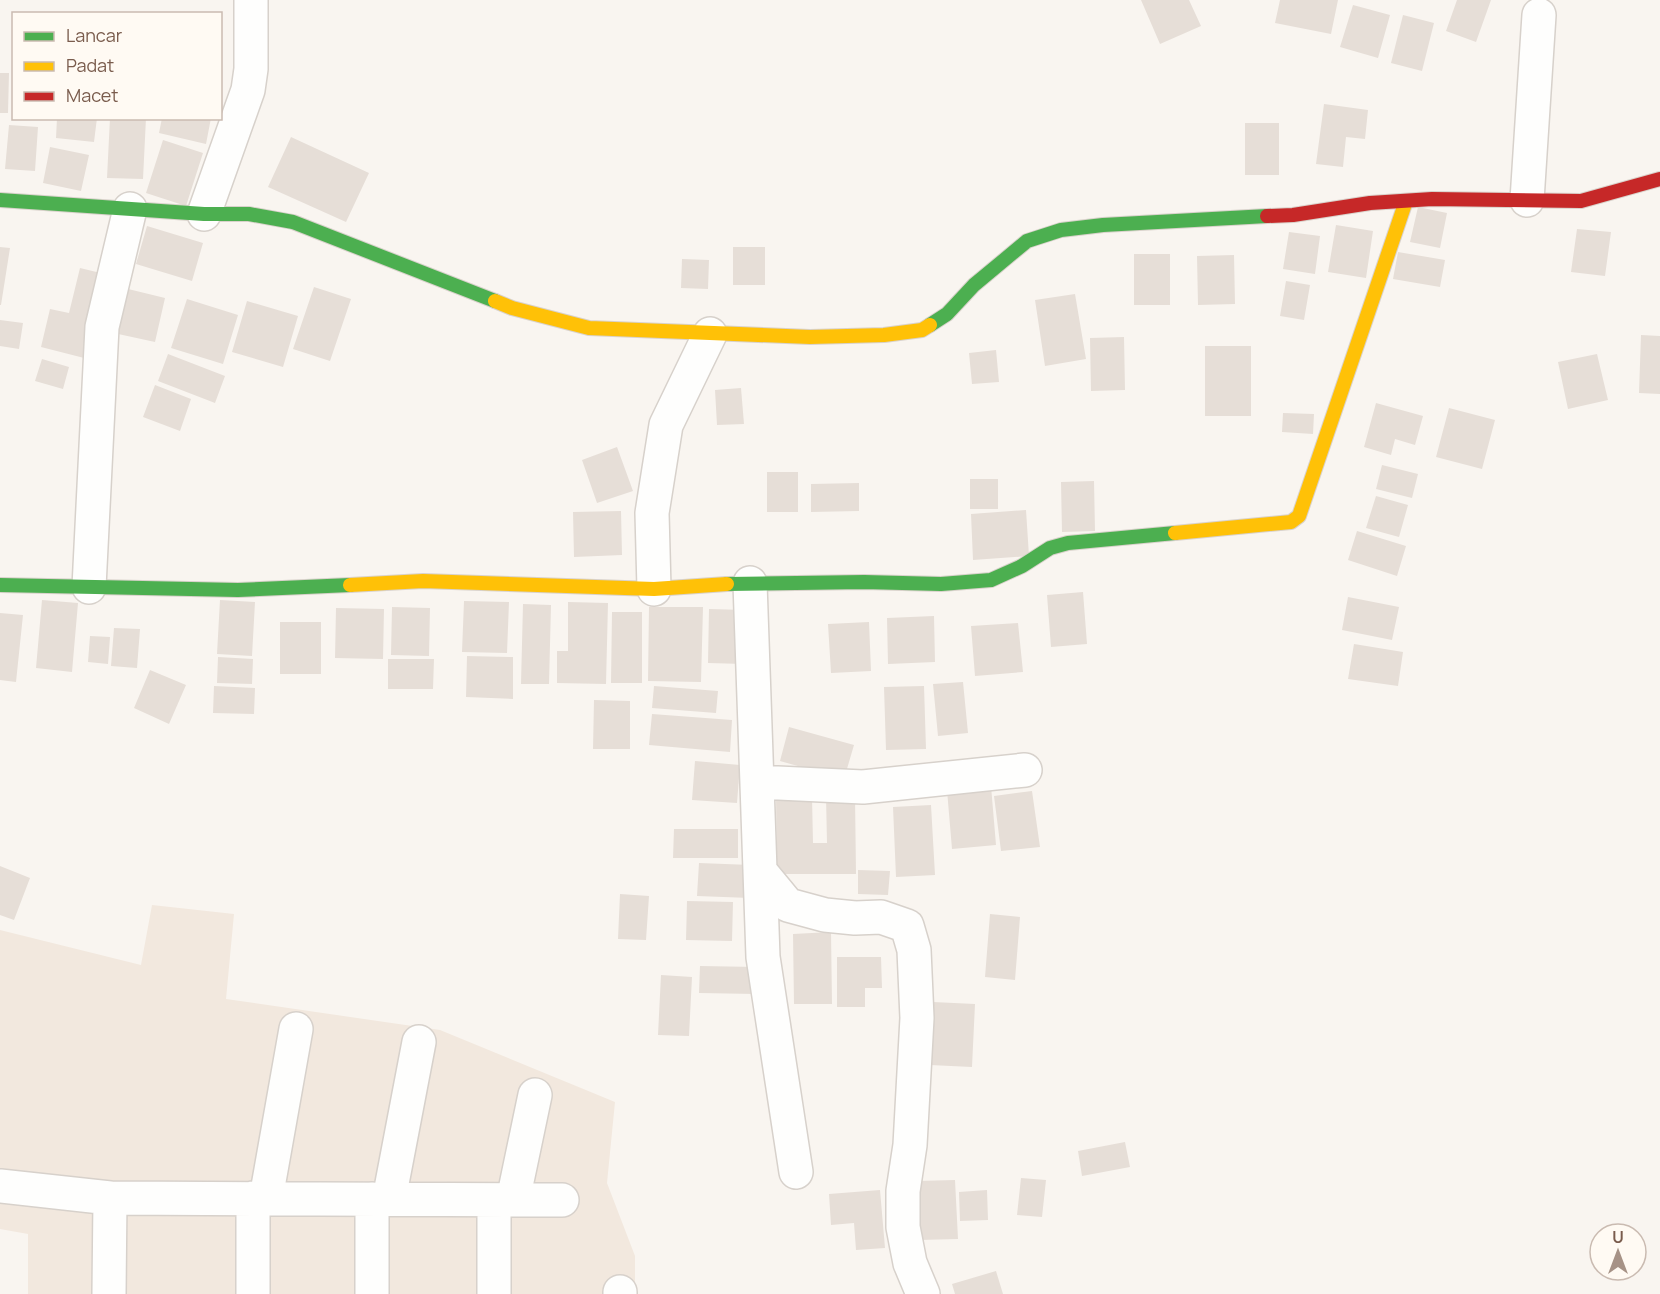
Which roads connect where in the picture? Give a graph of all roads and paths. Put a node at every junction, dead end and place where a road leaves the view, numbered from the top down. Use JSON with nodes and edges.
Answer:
{"nodes":[{"id":1,"x":250,"y":0,"type":"edge"},
{"id":2,"x":1539,"y":15,"type":"dead end"},
{"id":3,"x":1660,"y":179,"type":"edge"},
{"id":4,"x":0,"y":200,"type":"edge"},
{"id":5,"x":1527,"y":200,"type":"junction"},
{"id":6,"x":1406,"y":201,"type":"junction"},
{"id":7,"x":130,"y":209,"type":"junction"},
{"id":8,"x":204,"y":214,"type":"junction"},
{"id":9,"x":710,"y":334,"type":"junction"},
{"id":10,"x":750,"y":583,"type":"junction"},
{"id":11,"x":0,"y":585,"type":"edge"},
{"id":12,"x":89,"y":587,"type":"junction"},
{"id":13,"x":654,"y":589,"type":"junction"},
{"id":14,"x":1025,"y":770,"type":"dead end"},
{"id":15,"x":757,"y":782,"type":"junction"},
{"id":16,"x":760,"y":871,"type":"junction"},
{"id":17,"x":296,"y":1029,"type":"dead end"},
{"id":18,"x":419,"y":1042,"type":"dead end"},
{"id":19,"x":536,"y":1095,"type":"dead end"},
{"id":20,"x":796,"y":1172,"type":"dead end"},
{"id":21,"x":0,"y":1186,"type":"edge"},
{"id":22,"x":110,"y":1198,"type":"junction"},
{"id":23,"x":259,"y":1198,"type":"junction"},
{"id":24,"x":380,"y":1199,"type":"junction"},
{"id":25,"x":504,"y":1200,"type":"junction"},
{"id":26,"x":562,"y":1200,"type":"dead end"},
{"id":27,"x":110,"y":1294,"type":"edge"},
{"id":28,"x":253,"y":1294,"type":"edge"},
{"id":29,"x":372,"y":1294,"type":"edge"},
{"id":30,"x":494,"y":1294,"type":"edge"},
{"id":31,"x":923,"y":1294,"type":"edge"}],
"edges":[{"from":1,"to":8,"type":"street"},
{"from":2,"to":5,"type":"street"},
{"from":3,"to":5,"type":"street"},
{"from":4,"to":7,"type":"street"},
{"from":5,"to":6,"type":"street"},
{"from":6,"to":9,"type":"street"},
{"from":6,"to":10,"type":"street"},
{"from":7,"to":8,"type":"street"},
{"from":7,"to":12,"type":"street"},
{"from":8,"to":9,"type":"street"},
{"from":9,"to":13,"type":"street"},
{"from":10,"to":13,"type":"street"},
{"from":10,"to":15,"type":"street"},
{"from":11,"to":12,"type":"street"},
{"from":12,"to":13,"type":"street"},
{"from":14,"to":15,"type":"street"},
{"from":15,"to":16,"type":"street"},
{"from":16,"to":20,"type":"street"},
{"from":16,"to":31,"type":"street"},
{"from":17,"to":23,"type":"street"},
{"from":18,"to":24,"type":"street"},
{"from":19,"to":25,"type":"street"},
{"from":21,"to":22,"type":"street"},
{"from":22,"to":23,"type":"street"},
{"from":22,"to":27,"type":"street"},
{"from":23,"to":24,"type":"street"},
{"from":23,"to":28,"type":"street"},
{"from":24,"to":25,"type":"street"},
{"from":24,"to":29,"type":"street"},
{"from":25,"to":26,"type":"street"},
{"from":25,"to":30,"type":"street"}]}
